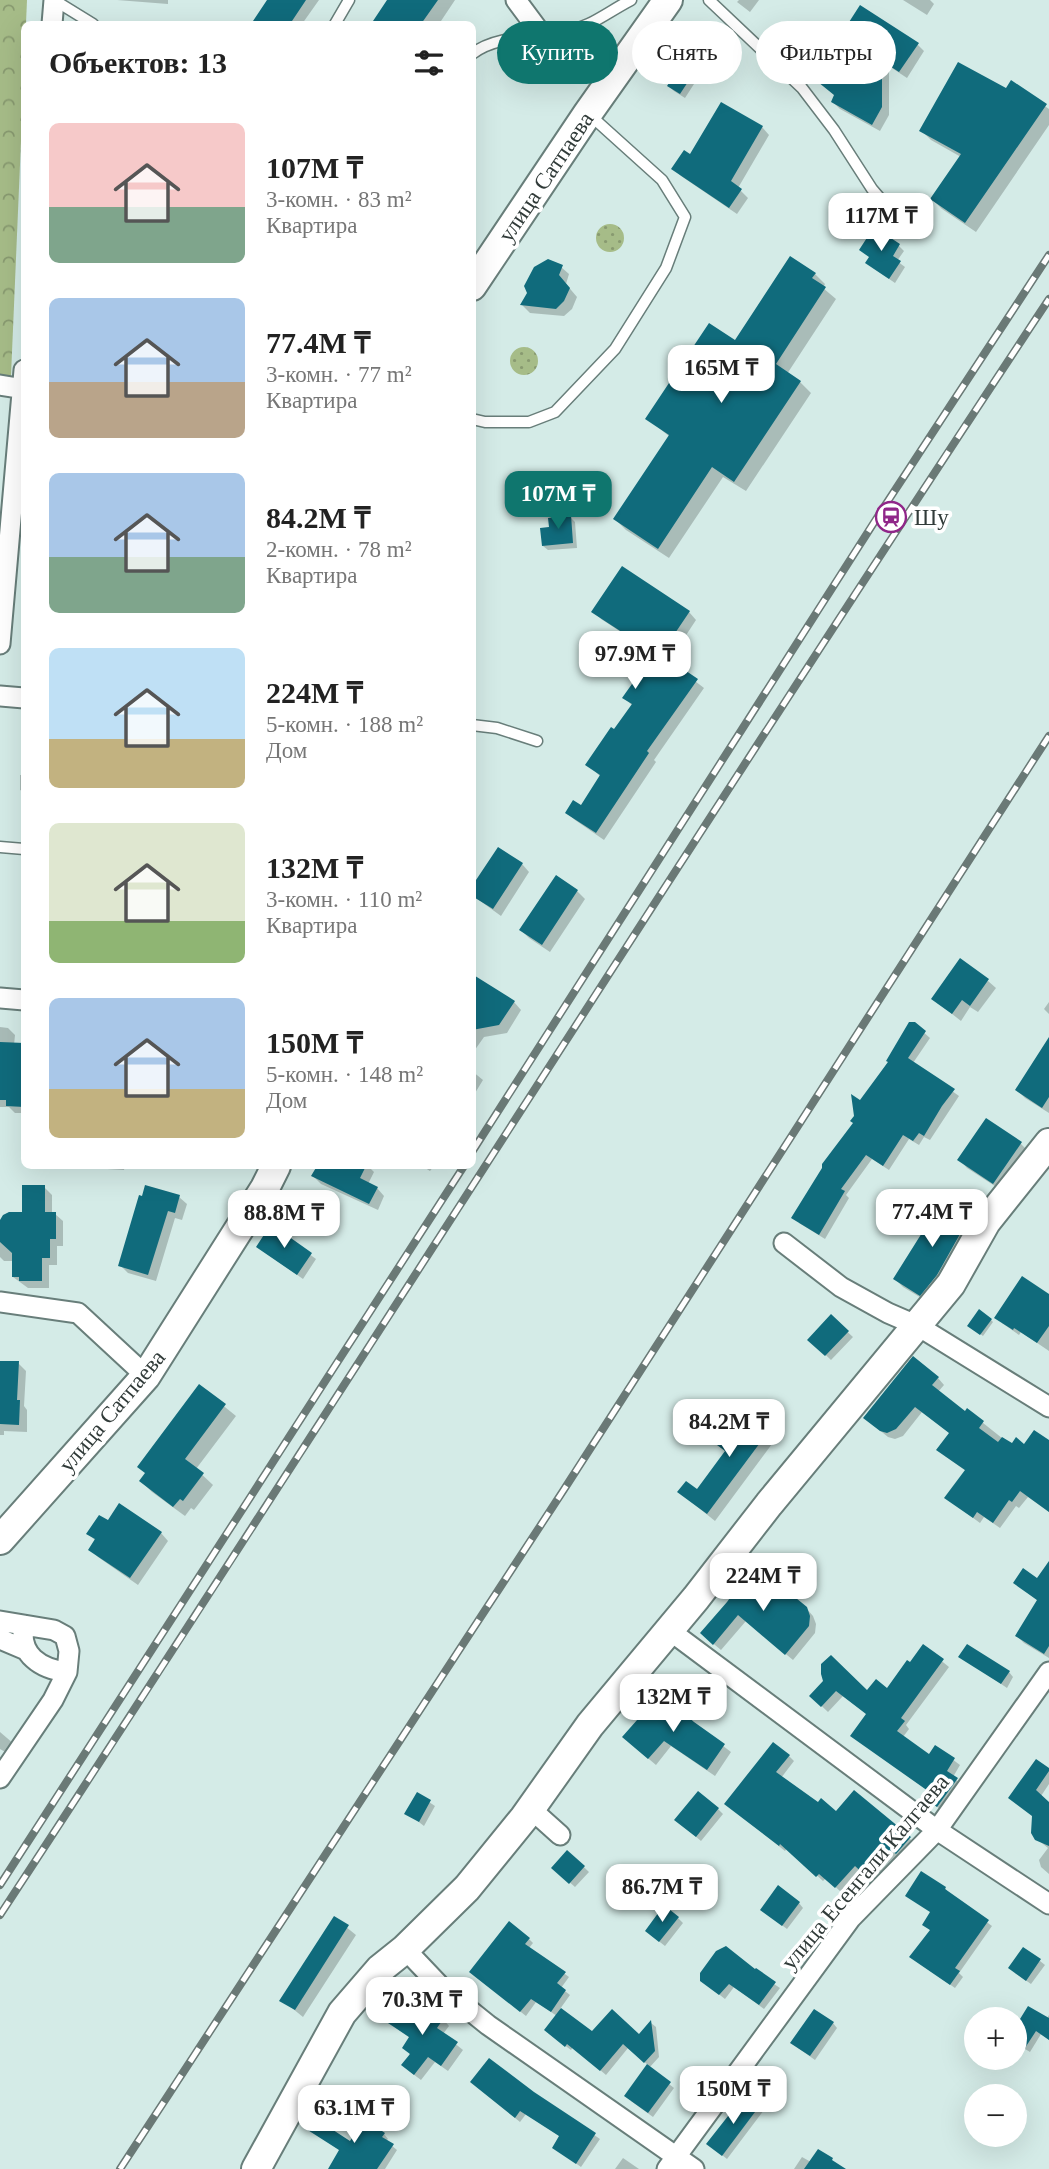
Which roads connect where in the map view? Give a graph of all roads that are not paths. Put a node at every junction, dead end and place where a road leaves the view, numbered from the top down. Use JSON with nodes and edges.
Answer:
{"nodes":[{"id":1,"x":54,"y":0,"type":"edge"},
{"id":2,"x":349,"y":0,"type":"edge"},
{"id":3,"x":516,"y":0,"type":"edge"},
{"id":4,"x":631,"y":0,"type":"edge"},
{"id":5,"x":668,"y":0,"type":"edge"},
{"id":6,"x":709,"y":0,"type":"edge"},
{"id":7,"x":52,"y":21,"type":"edge"},
{"id":8,"x":88,"y":21,"type":"edge"},
{"id":9,"x":337,"y":21,"type":"edge"},
{"id":10,"x":532,"y":21,"type":"edge"},
{"id":11,"x":598,"y":21,"type":"edge"},
{"id":12,"x":497,"y":43,"type":"edge"},
{"id":13,"x":476,"y":51,"type":"edge"},
{"id":14,"x":588,"y":113,"type":"junction"},
{"id":15,"x":902,"y":224,"type":"dead end"},
{"id":16,"x":476,"y":280,"type":"edge"},
{"id":17,"x":21,"y":383,"type":"edge"},
{"id":18,"x":0,"y":385,"type":"edge"},
{"id":19,"x":21,"y":416,"type":"edge"},
{"id":20,"x":476,"y":420,"type":"edge"},
{"id":21,"x":0,"y":644,"type":"edge"},
{"id":22,"x":0,"y":696,"type":"edge"},
{"id":23,"x":21,"y":698,"type":"edge"},
{"id":24,"x":476,"y":725,"type":"edge"},
{"id":25,"x":537,"y":741,"type":"dead end"},
{"id":26,"x":0,"y":847,"type":"edge"},
{"id":27,"x":21,"y":849,"type":"edge"},
{"id":28,"x":0,"y":998,"type":"edge"},
{"id":29,"x":21,"y":1000,"type":"edge"},
{"id":30,"x":1049,"y":1143,"type":"edge"},
{"id":31,"x":274,"y":1169,"type":"edge"},
{"id":32,"x":784,"y":1243,"type":"dead end"},
{"id":33,"x":0,"y":1302,"type":"edge"},
{"id":34,"x":918,"y":1326,"type":"junction"},
{"id":35,"x":146,"y":1376,"type":"junction"},
{"id":36,"x":1049,"y":1407,"type":"edge"},
{"id":37,"x":0,"y":1540,"type":"edge"},
{"id":38,"x":0,"y":1621,"type":"edge"},
{"id":39,"x":24,"y":1625,"type":"junction"},
{"id":40,"x":669,"y":1630,"type":"junction"},
{"id":41,"x":0,"y":1639,"type":"edge"},
{"id":42,"x":26,"y":1650,"type":"junction"},
{"id":43,"x":67,"y":1672,"type":"junction"},
{"id":44,"x":1049,"y":1672,"type":"edge"},
{"id":45,"x":0,"y":1778,"type":"edge"},
{"id":46,"x":531,"y":1809,"type":"junction"},
{"id":47,"x":936,"y":1830,"type":"junction"},
{"id":48,"x":560,"y":1835,"type":"dead end"},
{"id":49,"x":1049,"y":1904,"type":"edge"},
{"id":50,"x":405,"y":1949,"type":"junction"},
{"id":51,"x":672,"y":2163,"type":"edge"},
{"id":52,"x":256,"y":2169,"type":"edge"},
{"id":53,"x":694,"y":2169,"type":"edge"}],
"edges":[{"from":1,"to":7,"type":"street"},
{"from":1,"to":8,"type":"lane"},
{"from":2,"to":9,"type":"lane"},
{"from":3,"to":10,"type":"street"},
{"from":4,"to":11,"type":"lane"},
{"from":5,"to":14,"type":"street","name":"улица Сатпаева"},
{"from":6,"to":15,"type":"lane"},
{"from":12,"to":13,"type":"lane"},
{"from":14,"to":16,"type":"street","name":"улица Сатпаева"},
{"from":14,"to":20,"type":"lane"},
{"from":17,"to":18,"type":"street"},
{"from":19,"to":21,"type":"street"},
{"from":22,"to":23,"type":"street"},
{"from":24,"to":25,"type":"lane"},
{"from":26,"to":27,"type":"lane"},
{"from":28,"to":29,"type":"street"},
{"from":30,"to":34,"type":"street"},
{"from":31,"to":35,"type":"street","name":"улица Сатпаева"},
{"from":32,"to":34,"type":"street"},
{"from":33,"to":35,"type":"street"},
{"from":34,"to":36,"type":"street"},
{"from":34,"to":40,"type":"street"},
{"from":35,"to":37,"type":"street","name":"улица Сатпаева"},
{"from":38,"to":39,"type":"street"},
{"from":39,"to":42,"type":"street"},
{"from":39,"to":43,"type":"street"},
{"from":40,"to":46,"type":"street"},
{"from":40,"to":47,"type":"street"},
{"from":41,"to":42,"type":"street"},
{"from":42,"to":43,"type":"street"},
{"from":43,"to":45,"type":"street"},
{"from":44,"to":47,"type":"street","name":"улица Есенгали Калгаева"},
{"from":46,"to":48,"type":"street"},
{"from":46,"to":50,"type":"street"},
{"from":47,"to":49,"type":"street"},
{"from":47,"to":51,"type":"street","name":"улица Есенгали Калгаева"},
{"from":50,"to":51,"type":"street"},
{"from":50,"to":52,"type":"street"},
{"from":51,"to":53,"type":"street"}]}
